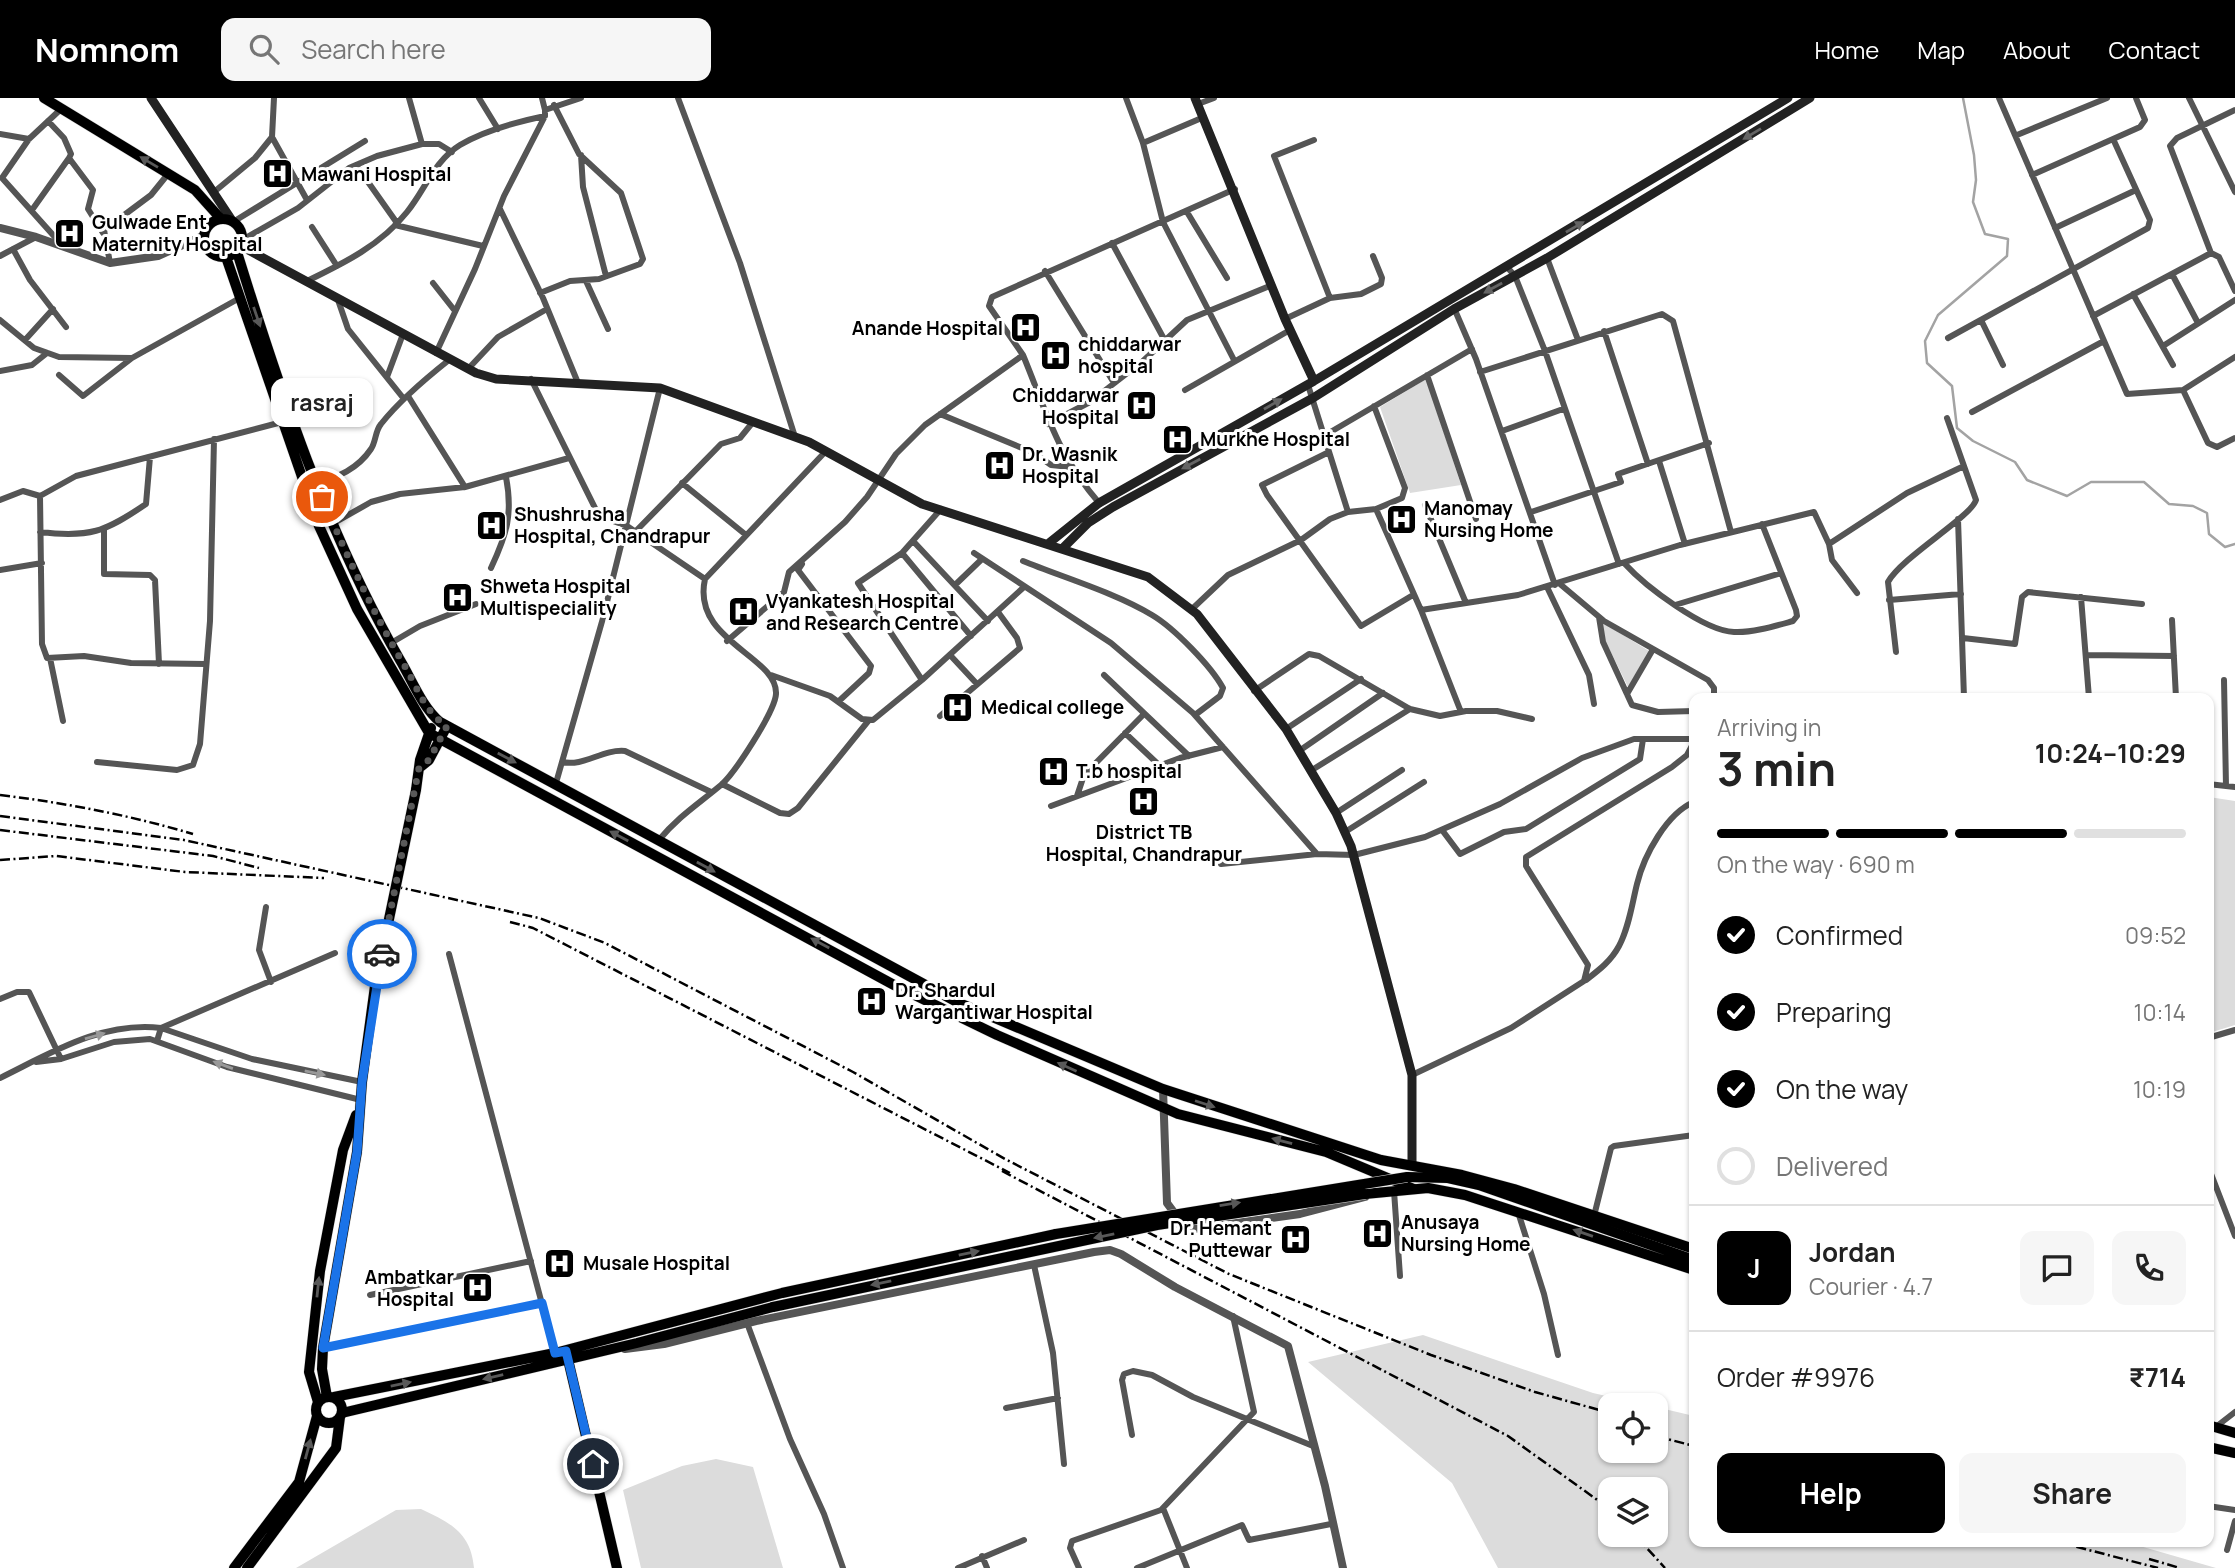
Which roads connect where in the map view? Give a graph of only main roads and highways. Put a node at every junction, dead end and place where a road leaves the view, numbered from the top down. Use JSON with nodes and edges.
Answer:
{"nodes":[{"id":1,"x":44,"y":98,"type":"edge"},
{"id":2,"x":151,"y":98,"type":"edge"},
{"id":3,"x":1788,"y":98,"type":"edge"},
{"id":4,"x":1810,"y":98,"type":"edge"},
{"id":5,"x":1197,"y":101,"type":"edge"},
{"id":6,"x":221,"y":219,"type":"junction"},
{"id":7,"x":233,"y":222,"type":"junction"},
{"id":8,"x":240,"y":246,"type":"junction"},
{"id":9,"x":226,"y":257,"type":"junction"},
{"id":10,"x":1311,"y":383,"type":"junction"},
{"id":11,"x":1049,"y":543,"type":"junction"},
{"id":12,"x":1063,"y":548,"type":"junction"},
{"id":13,"x":435,"y":718,"type":"junction"},
{"id":14,"x":447,"y":726,"type":"junction"},
{"id":15,"x":429,"y":733,"type":"junction"},
{"id":16,"x":440,"y":739,"type":"junction"},
{"id":17,"x":419,"y":768,"type":"junction"},
{"id":18,"x":560,"y":785,"type":"junction"},
{"id":19,"x":557,"y":802,"type":"junction"},
{"id":20,"x":863,"y":952,"type":"junction"},
{"id":21,"x":857,"y":964,"type":"junction"},
{"id":22,"x":1123,"y":1072,"type":"junction"},
{"id":23,"x":1116,"y":1088,"type":"junction"},
{"id":24,"x":360,"y":1103,"type":"junction"},
{"id":25,"x":1412,"y":1165,"type":"junction"},
{"id":26,"x":1414,"y":1189,"type":"junction"},
{"id":27,"x":1689,"y":1247,"type":"edge"},
{"id":28,"x":1689,"y":1258,"type":"edge"},
{"id":29,"x":1689,"y":1268,"type":"edge"},
{"id":30,"x":567,"y":1355,"type":"junction"},
{"id":31,"x":326,"y":1399,"type":"junction"},
{"id":32,"x":341,"y":1415,"type":"junction"},
{"id":33,"x":317,"y":1416,"type":"junction"},
{"id":34,"x":2214,"y":1429,"type":"edge"},
{"id":35,"x":2235,"y":1433,"type":"edge"},
{"id":36,"x":2214,"y":1448,"type":"edge"},
{"id":37,"x":2235,"y":1453,"type":"edge"},
{"id":38,"x":234,"y":1568,"type":"edge"},
{"id":39,"x":247,"y":1568,"type":"edge"},
{"id":40,"x":617,"y":1568,"type":"edge"}],
"edges":[{"from":6,"to":1,"type":"main road","one_way":true},
{"from":2,"to":7,"type":"main road"},
{"from":10,"to":3,"type":"main road","one_way":true},
{"from":4,"to":12,"type":"main road","one_way":true},
{"from":5,"to":10,"type":"main road"},
{"from":6,"to":7,"type":"main road"},
{"from":6,"to":9,"type":"main road"},
{"from":7,"to":8,"type":"main road"},
{"from":8,"to":9,"type":"main road"},
{"from":8,"to":11,"type":"main road"},
{"from":8,"to":13,"type":"main road","one_way":true},
{"from":9,"to":15,"type":"main road"},
{"from":11,"to":10,"type":"main road","one_way":true},
{"from":11,"to":12,"type":"main road"},
{"from":12,"to":25,"type":"main road"},
{"from":13,"to":14,"type":"main road"},
{"from":13,"to":15,"type":"main road"},
{"from":14,"to":16,"type":"main road"},
{"from":14,"to":18,"type":"main road","one_way":true},
{"from":15,"to":16,"type":"main road"},
{"from":15,"to":17,"type":"main road"},
{"from":16,"to":17,"type":"main road"},
{"from":16,"to":19,"type":"main road"},
{"from":17,"to":24,"type":"main road","bridge":true},
{"from":18,"to":19,"type":"main road"},
{"from":18,"to":20,"type":"main road","one_way":true},
{"from":21,"to":19,"type":"main road","one_way":true},
{"from":20,"to":21,"type":"main road"},
{"from":20,"to":22,"type":"main road"},
{"from":23,"to":21,"type":"main road","one_way":true},
{"from":22,"to":23,"type":"main road"},
{"from":22,"to":25,"type":"main road","one_way":true},
{"from":26,"to":23,"type":"main road","one_way":true},
{"from":24,"to":31,"type":"main road"},
{"from":31,"to":24,"type":"main road","one_way":true},
{"from":25,"to":27,"type":"main road"},
{"from":29,"to":26,"type":"main road","one_way":true},
{"from":26,"to":30,"type":"main road","one_way":true,"bridge":true},
{"from":30,"to":28,"type":"main road","one_way":true,"bridge":true},
{"from":31,"to":30,"type":"main road","one_way":true},
{"from":30,"to":32,"type":"main road","one_way":true},
{"from":30,"to":40,"type":"main road"},
{"from":31,"to":32,"type":"main road"},
{"from":31,"to":33,"type":"main road"},
{"from":32,"to":33,"type":"main road"},
{"from":32,"to":39,"type":"main road"},
{"from":38,"to":33,"type":"main road","one_way":true},
{"from":34,"to":35,"type":"main road"},
{"from":36,"to":37,"type":"main road"}]}
